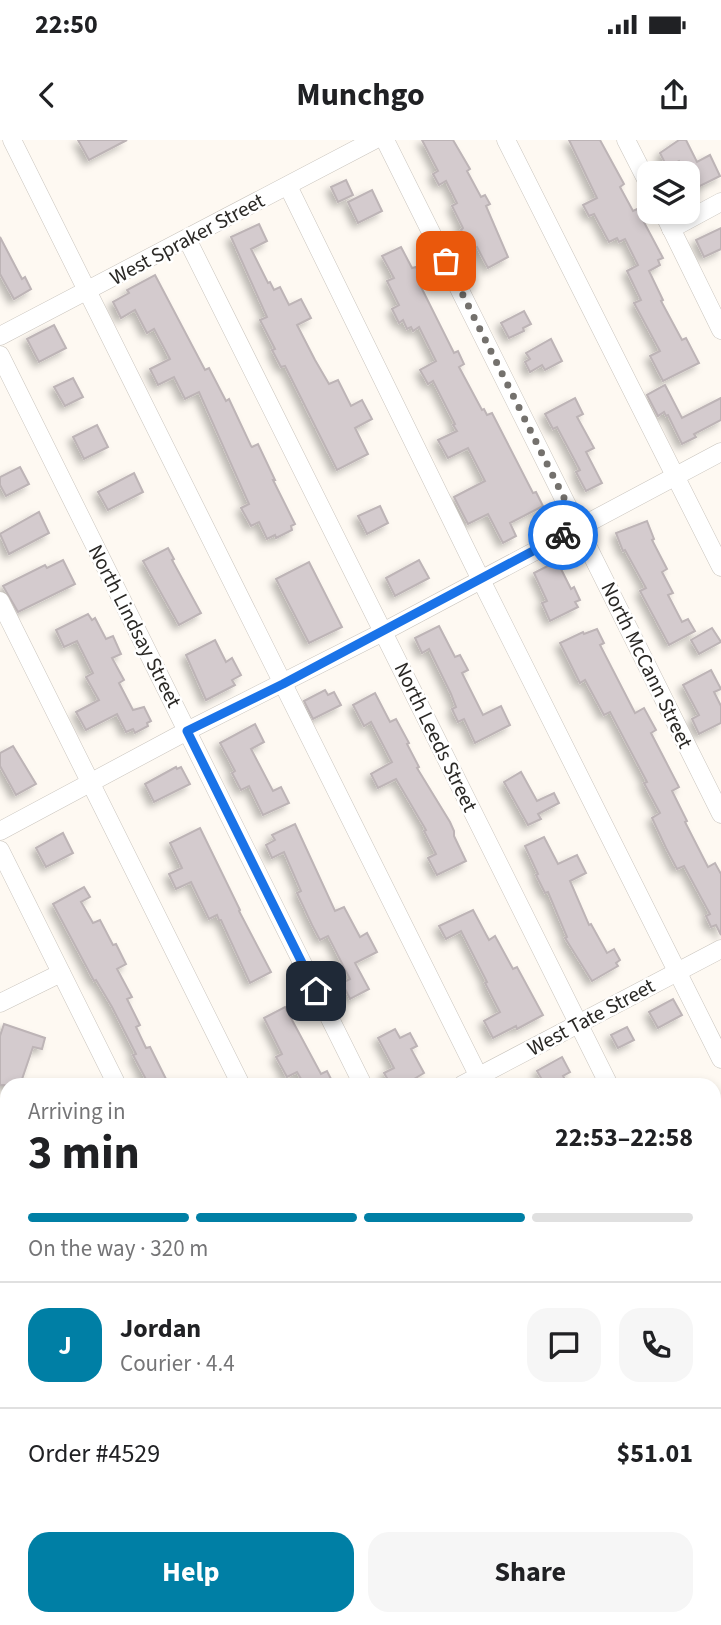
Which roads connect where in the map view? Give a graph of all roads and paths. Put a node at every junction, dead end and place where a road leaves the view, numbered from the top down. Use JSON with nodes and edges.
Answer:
{"nodes":[{"id":1,"x":12,"y":140,"type":"edge"},
{"id":2,"x":374,"y":140,"type":"edge"},
{"id":3,"x":386,"y":140,"type":"edge"},
{"id":4,"x":506,"y":140,"type":"edge"},
{"id":5,"x":626,"y":140,"type":"edge"},
{"id":6,"x":637,"y":162,"type":"edge"},
{"id":7,"x":288,"y":186,"type":"junction"},
{"id":8,"x":721,"y":202,"type":"edge"},
{"id":9,"x":669,"y":224,"type":"edge"},
{"id":10,"x":671,"y":229,"type":"junction"},
{"id":11,"x":187,"y":239,"type":"junction"},
{"id":12,"x":87,"y":291,"type":"junction"},
{"id":13,"x":721,"y":330,"type":"edge"},
{"id":14,"x":0,"y":336,"type":"edge"},
{"id":15,"x":0,"y":355,"type":"edge"},
{"id":16,"x":721,"y":452,"type":"edge"},
{"id":17,"x":676,"y":475,"type":"junction"},
{"id":18,"x":578,"y":526,"type":"junction"},
{"id":19,"x":721,"y":567,"type":"edge"},
{"id":20,"x":481,"y":580,"type":"junction"},
{"id":21,"x":0,"y":601,"type":"edge"},
{"id":22,"x":383,"y":632,"type":"junction"},
{"id":23,"x":283,"y":684,"type":"junction"},
{"id":24,"x":187,"y":731,"type":"junction"},
{"id":25,"x":91,"y":784,"type":"junction"},
{"id":26,"x":721,"y":814,"type":"edge"},
{"id":27,"x":0,"y":831,"type":"edge"},
{"id":28,"x":0,"y":850,"type":"edge"},
{"id":29,"x":721,"y":949,"type":"edge"},
{"id":30,"x":677,"y":972,"type":"junction"},
{"id":31,"x":61,"y":973,"type":"junction"},
{"id":32,"x":0,"y":1003,"type":"edge"},
{"id":33,"x":579,"y":1024,"type":"junction"},
{"id":34,"x":721,"y":1059,"type":"edge"},
{"id":35,"x":114,"y":1078,"type":"edge"},
{"id":36,"x":238,"y":1078,"type":"edge"},
{"id":37,"x":360,"y":1078,"type":"edge"},
{"id":38,"x":480,"y":1078,"type":"edge"},
{"id":39,"x":484,"y":1078,"type":"edge"},
{"id":40,"x":606,"y":1078,"type":"edge"}],
"edges":[{"from":1,"to":12,"type":"street"},
{"from":2,"to":7,"type":"street","name":"West Spraker Street"},
{"from":3,"to":18,"type":"street","name":"North McCann Street"},
{"from":4,"to":17,"type":"street"},
{"from":5,"to":6,"type":"street"},
{"from":7,"to":11,"type":"street","name":"West Spraker Street"},
{"from":7,"to":20,"type":"street"},
{"from":8,"to":10,"type":"street"},
{"from":9,"to":10,"type":"street"},
{"from":10,"to":13,"type":"street"},
{"from":11,"to":12,"type":"street","name":"West Spraker Street"},
{"from":11,"to":22,"type":"street","name":"North Leeds Street"},
{"from":12,"to":14,"type":"street","name":"West Spraker Street"},
{"from":12,"to":23,"type":"street"},
{"from":15,"to":24,"type":"street","name":"North Lindsay Street"},
{"from":16,"to":17,"type":"street"},
{"from":17,"to":18,"type":"street"},
{"from":17,"to":19,"type":"street"},
{"from":18,"to":20,"type":"street"},
{"from":18,"to":26,"type":"street","name":"North McCann Street"},
{"from":20,"to":22,"type":"street"},
{"from":20,"to":30,"type":"street"},
{"from":21,"to":25,"type":"street"},
{"from":22,"to":23,"type":"street"},
{"from":22,"to":33,"type":"street","name":"North Leeds Street"},
{"from":23,"to":24,"type":"street"},
{"from":23,"to":38,"type":"street"},
{"from":24,"to":25,"type":"street"},
{"from":24,"to":37,"type":"street","name":"North Lindsay Street"},
{"from":25,"to":27,"type":"street"},
{"from":25,"to":36,"type":"street"},
{"from":28,"to":31,"type":"street"},
{"from":29,"to":30,"type":"street","name":"West Tate Street"},
{"from":30,"to":33,"type":"street","name":"West Tate Street"},
{"from":30,"to":34,"type":"street"},
{"from":31,"to":32,"type":"street"},
{"from":31,"to":35,"type":"street"},
{"from":33,"to":39,"type":"street","name":"West Tate Street"},
{"from":33,"to":40,"type":"street","name":"North Leeds Street"}]}
